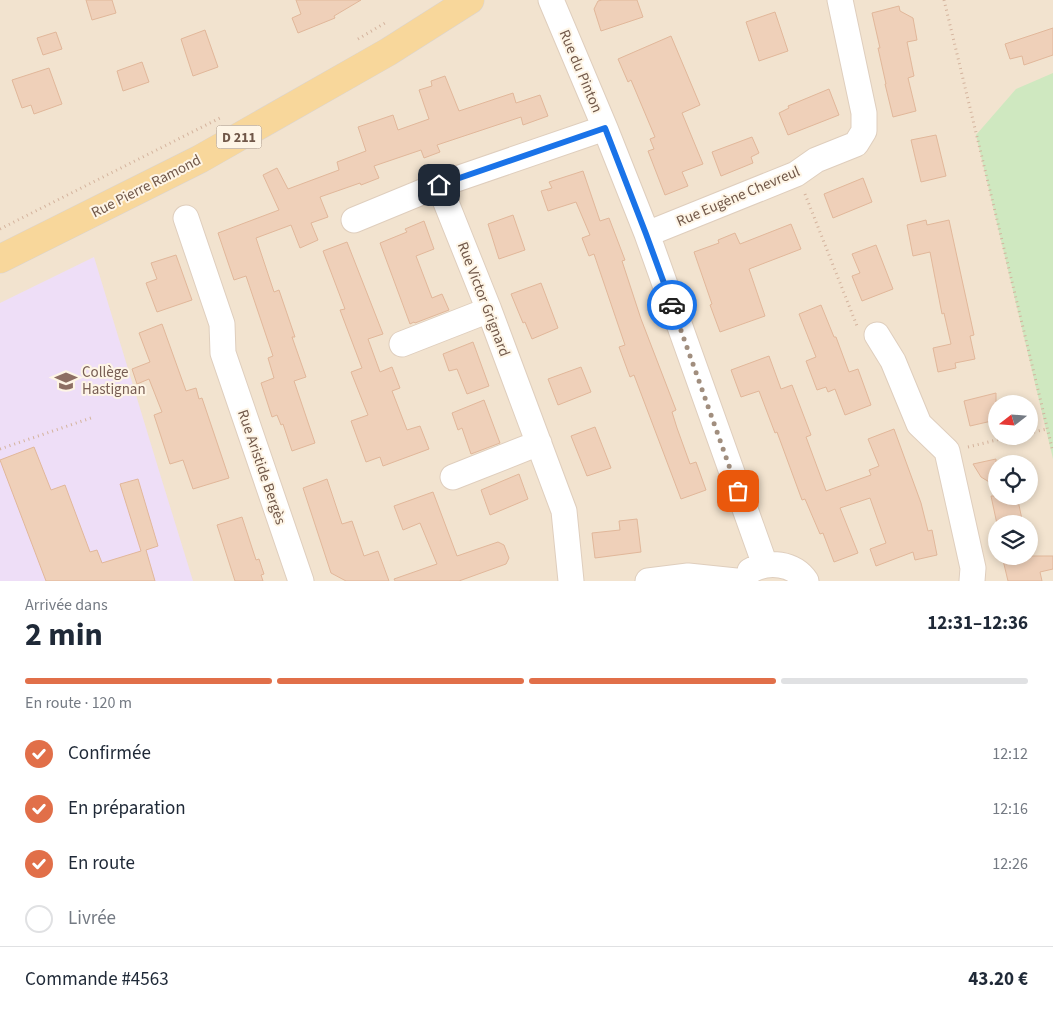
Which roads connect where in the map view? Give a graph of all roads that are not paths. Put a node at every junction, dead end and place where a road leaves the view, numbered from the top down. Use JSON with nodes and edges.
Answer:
{"nodes":[{"id":1,"x":551,"y":0,"type":"edge"},
{"id":2,"x":840,"y":0,"type":"edge"},
{"id":3,"x":464,"y":2,"type":"edge"},
{"id":4,"x":605,"y":128,"type":"junction"},
{"id":5,"x":439,"y":185,"type":"junction"},
{"id":6,"x":186,"y":218,"type":"dead end"},
{"id":7,"x":354,"y":220,"type":"dead end"},
{"id":8,"x":646,"y":234,"type":"junction"},
{"id":9,"x":0,"y":259,"type":"edge"},
{"id":10,"x":489,"y":310,"type":"junction"},
{"id":11,"x":877,"y":335,"type":"road end"},
{"id":12,"x":402,"y":344,"type":"dead end"},
{"id":13,"x":539,"y":443,"type":"junction"},
{"id":14,"x":453,"y":477,"type":"dead end"},
{"id":15,"x":764,"y":565,"type":"junction"},
{"id":16,"x":302,"y":581,"type":"edge"},
{"id":17,"x":571,"y":581,"type":"edge"},
{"id":18,"x":648,"y":581,"type":"edge"},
{"id":19,"x":737,"y":581,"type":"edge"},
{"id":20,"x":806,"y":581,"type":"edge"},
{"id":21,"x":972,"y":581,"type":"edge"}],
"edges":[{"from":1,"to":4,"type":"street","name":"Rue du Pinton"},
{"from":2,"to":8,"type":"street","name":"Rue Eugène Chevreul"},
{"from":3,"to":9,"type":"main road","name":"Rue Pierre Ramond","number":"D 211"},
{"from":4,"to":5,"type":"street"},
{"from":4,"to":8,"type":"street","name":"Rue du Pinton"},
{"from":5,"to":7,"type":"street"},
{"from":5,"to":10,"type":"street","name":"Rue Victor Grignard"},
{"from":6,"to":16,"type":"street","name":"Rue Aristide Bergès"},
{"from":8,"to":15,"type":"street","name":"Rue du Pinton"},
{"from":10,"to":12,"type":"street"},
{"from":10,"to":13,"type":"street","name":"Rue Victor Grignard"},
{"from":11,"to":21,"type":"street"},
{"from":13,"to":14,"type":"street"},
{"from":13,"to":17,"type":"street","name":"Rue Victor Grignard"},
{"from":15,"to":19,"type":"street"},
{"from":15,"to":20,"type":"street"},
{"from":18,"to":19,"type":"street"}]}
